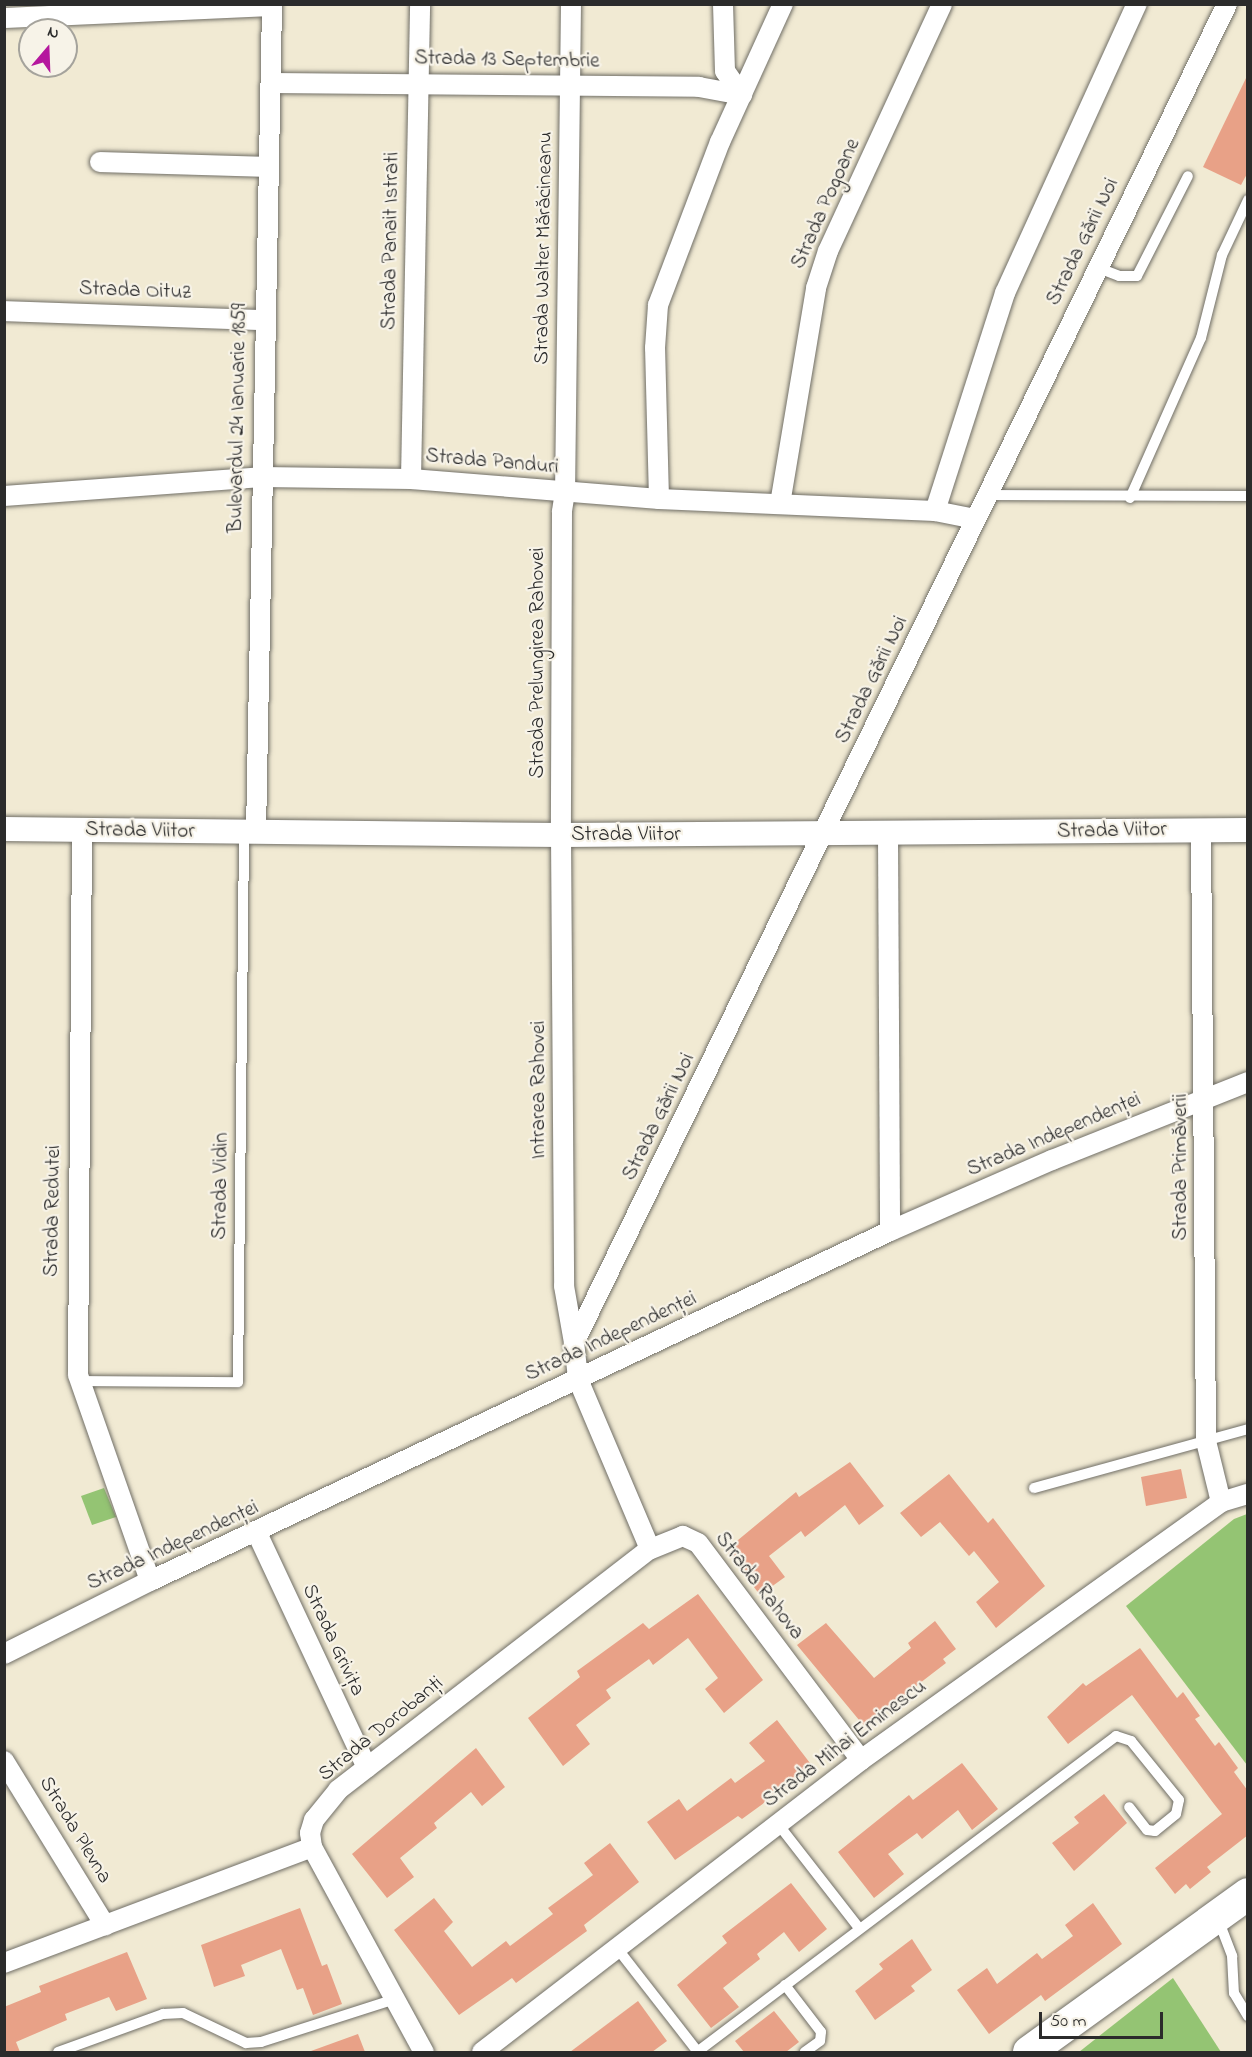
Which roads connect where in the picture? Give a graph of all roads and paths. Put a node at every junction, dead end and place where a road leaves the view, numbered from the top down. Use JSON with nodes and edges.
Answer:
{"nodes":[{"id":1,"x":420,"y":4,"type":"edge"},
{"id":2,"x":571,"y":4,"type":"edge"},
{"id":3,"x":723,"y":4,"type":"edge"},
{"id":4,"x":783,"y":4,"type":"edge"},
{"id":5,"x":942,"y":4,"type":"edge"},
{"id":6,"x":1137,"y":4,"type":"edge"},
{"id":7,"x":1227,"y":4,"type":"edge"},
{"id":8,"x":272,"y":5,"type":"edge"},
{"id":9,"x":4,"y":18,"type":"edge"},
{"id":10,"x":419,"y":82,"type":"junction"},
{"id":11,"x":271,"y":83,"type":"junction"},
{"id":12,"x":569,"y":85,"type":"junction"},
{"id":13,"x":742,"y":95,"type":"junction"},
{"id":14,"x":100,"y":162,"type":"dead end"},
{"id":15,"x":269,"y":167,"type":"junction"},
{"id":16,"x":1188,"y":176,"type":"dead end"},
{"id":17,"x":1248,"y":200,"type":"edge"},
{"id":18,"x":1096,"y":267,"type":"junction"},
{"id":19,"x":4,"y":310,"type":"edge"},
{"id":20,"x":263,"y":320,"type":"junction"},
{"id":21,"x":261,"y":477,"type":"junction"},
{"id":22,"x":411,"y":479,"type":"junction"},
{"id":23,"x":565,"y":492,"type":"junction"},
{"id":24,"x":987,"y":495,"type":"junction"},
{"id":25,"x":4,"y":496,"type":"edge"},
{"id":26,"x":1248,"y":496,"type":"edge"},
{"id":27,"x":1130,"y":498,"type":"junction"},
{"id":28,"x":659,"y":499,"type":"junction"},
{"id":29,"x":780,"y":504,"type":"junction"},
{"id":30,"x":935,"y":511,"type":"junction"},
{"id":31,"x":975,"y":519,"type":"junction"},
{"id":32,"x":4,"y":829,"type":"edge"},
{"id":33,"x":82,"y":830,"type":"junction"},
{"id":34,"x":1201,"y":830,"type":"junction"},
{"id":35,"x":1248,"y":830,"type":"edge"},
{"id":36,"x":250,"y":832,"type":"junction"},
{"id":37,"x":824,"y":834,"type":"junction"},
{"id":38,"x":888,"y":834,"type":"junction"},
{"id":39,"x":561,"y":835,"type":"junction"},
{"id":40,"x":1248,"y":1082,"type":"edge"},
{"id":41,"x":1204,"y":1099,"type":"junction"},
{"id":42,"x":890,"y":1231,"type":"junction"},
{"id":43,"x":574,"y":1343,"type":"junction"},
{"id":44,"x":578,"y":1379,"type":"junction"},
{"id":45,"x":80,"y":1382,"type":"junction"},
{"id":46,"x":1248,"y":1429,"type":"edge"},
{"id":47,"x":1206,"y":1441,"type":"junction"},
{"id":48,"x":1034,"y":1488,"type":"dead end"},
{"id":49,"x":1248,"y":1494,"type":"edge"},
{"id":50,"x":1221,"y":1502,"type":"junction"},
{"id":51,"x":257,"y":1533,"type":"junction"},
{"id":52,"x":650,"y":1549,"type":"junction"},
{"id":53,"x":150,"y":1581,"type":"junction"},
{"id":54,"x":4,"y":1654,"type":"edge"},
{"id":55,"x":861,"y":1760,"type":"junction"},
{"id":56,"x":4,"y":1761,"type":"edge"},
{"id":57,"x":366,"y":1768,"type":"junction"},
{"id":58,"x":1129,"y":1807,"type":"dead end"},
{"id":59,"x":778,"y":1824,"type":"junction"},
{"id":60,"x":312,"y":1847,"type":"junction"},
{"id":61,"x":1248,"y":1894,"type":"edge"},
{"id":62,"x":1217,"y":1916,"type":"junction"},
{"id":63,"x":105,"y":1925,"type":"junction"},
{"id":64,"x":859,"y":1928,"type":"junction"},
{"id":65,"x":617,"y":1948,"type":"junction"},
{"id":66,"x":4,"y":1963,"type":"edge"},
{"id":67,"x":785,"y":1985,"type":"junction"},
{"id":68,"x":395,"y":1999,"type":"junction"},
{"id":69,"x":1248,"y":2016,"type":"edge"},
{"id":70,"x":58,"y":2052,"type":"edge"},
{"id":71,"x":424,"y":2052,"type":"edge"},
{"id":72,"x":482,"y":2052,"type":"edge"},
{"id":73,"x":697,"y":2052,"type":"edge"},
{"id":74,"x":805,"y":2052,"type":"edge"},
{"id":75,"x":1029,"y":2052,"type":"edge"}],
"edges":[{"from":1,"to":10,"type":"street","name":"Strada Panait Istrati"},
{"from":2,"to":12,"type":"street","name":"Strada Walter Mărăcineanu"},
{"from":3,"to":13,"type":"street"},
{"from":4,"to":13,"type":"street"},
{"from":5,"to":29,"type":"street","name":"Strada Pogoane"},
{"from":6,"to":30,"type":"street"},
{"from":7,"to":18,"type":"street","name":"Strada Gării Noi"},
{"from":8,"to":9,"type":"street"},
{"from":8,"to":11,"type":"street","name":"Bulevardul 24 Ianuarie 1859"},
{"from":10,"to":11,"type":"street","name":"Strada 13 Septembrie"},
{"from":10,"to":12,"type":"street","name":"Strada 13 Septembrie"},
{"from":10,"to":22,"type":"street","name":"Strada Panait Istrati"},
{"from":11,"to":15,"type":"street","name":"Bulevardul 24 Ianuarie 1859"},
{"from":12,"to":13,"type":"street","name":"Strada 13 Septembrie"},
{"from":12,"to":23,"type":"street","name":"Strada Walter Mărăcineanu"},
{"from":13,"to":28,"type":"street"},
{"from":14,"to":15,"type":"street"},
{"from":15,"to":20,"type":"street","name":"Bulevardul 24 Ianuarie 1859"},
{"from":16,"to":18,"type":"lane"},
{"from":17,"to":27,"type":"lane"},
{"from":18,"to":24,"type":"street","name":"Strada Gării Noi"},
{"from":19,"to":20,"type":"street","name":"Strada Oituz"},
{"from":20,"to":21,"type":"street","name":"Bulevardul 24 Ianuarie 1859"},
{"from":21,"to":22,"type":"street","name":"Strada Panduri"},
{"from":21,"to":25,"type":"street","name":"Strada Panduri"},
{"from":21,"to":36,"type":"street","name":"Bulevardul 24 Ianuarie 1859"},
{"from":22,"to":23,"type":"street","name":"Strada Panduri"},
{"from":23,"to":28,"type":"street","name":"Strada Panduri"},
{"from":23,"to":39,"type":"street","name":"Strada Prelungirea Rahovei"},
{"from":24,"to":27,"type":"lane"},
{"from":24,"to":31,"type":"street","name":"Strada Gării Noi"},
{"from":26,"to":27,"type":"lane"},
{"from":28,"to":29,"type":"street","name":"Strada Panduri"},
{"from":29,"to":30,"type":"street","name":"Strada Panduri"},
{"from":30,"to":31,"type":"street","name":"Strada Panduri"},
{"from":31,"to":37,"type":"street","name":"Strada Gării Noi"},
{"from":32,"to":33,"type":"street","name":"Strada Viitor"},
{"from":33,"to":36,"type":"street","name":"Strada Viitor"},
{"from":33,"to":45,"type":"street","name":"Strada Redutei"},
{"from":34,"to":35,"type":"street","name":"Strada Viitor"},
{"from":34,"to":38,"type":"street","name":"Strada Viitor"},
{"from":34,"to":41,"type":"street","name":"Strada Primăverii"},
{"from":36,"to":39,"type":"street","name":"Strada Viitor"},
{"from":36,"to":45,"type":"lane","name":"Strada Vidin"},
{"from":37,"to":38,"type":"street","name":"Strada Viitor"},
{"from":37,"to":39,"type":"street","name":"Strada Viitor"},
{"from":37,"to":43,"type":"street","name":"Strada Gării Noi"},
{"from":38,"to":42,"type":"street"},
{"from":39,"to":43,"type":"street","name":"Intrarea Rahovei"},
{"from":40,"to":41,"type":"street","name":"Strada Independenței"},
{"from":41,"to":42,"type":"street","name":"Strada Independenței"},
{"from":41,"to":47,"type":"street","name":"Strada Primăverii"},
{"from":42,"to":44,"type":"street","name":"Strada Independenței"},
{"from":43,"to":44,"type":"street"},
{"from":44,"to":51,"type":"street","name":"Strada Independenței"},
{"from":44,"to":52,"type":"street"},
{"from":45,"to":53,"type":"street","name":"Strada Redutei"},
{"from":46,"to":47,"type":"lane"},
{"from":47,"to":48,"type":"lane"},
{"from":47,"to":50,"type":"street","name":"Strada Primăverii"},
{"from":49,"to":50,"type":"street","name":"Strada Mihai Eminescu"},
{"from":50,"to":55,"type":"street","name":"Strada Mihai Eminescu"},
{"from":51,"to":53,"type":"street","name":"Strada Independenței"},
{"from":51,"to":57,"type":"street","name":"Strada Grivița"},
{"from":52,"to":55,"type":"street","name":"Strada Rahova"},
{"from":52,"to":57,"type":"street","name":"Strada Dorobanți"},
{"from":53,"to":54,"type":"street","name":"Strada Independenței"},
{"from":55,"to":59,"type":"street","name":"Strada Mihai Eminescu"},
{"from":56,"to":63,"type":"street","name":"Strada Plevna"},
{"from":57,"to":60,"type":"street","name":"Strada Dorobanți"},
{"from":58,"to":64,"type":"lane"},
{"from":59,"to":64,"type":"lane"},
{"from":59,"to":65,"type":"street","name":"Strada Mihai Eminescu"},
{"from":60,"to":63,"type":"street"},
{"from":60,"to":68,"type":"street"},
{"from":61,"to":62,"type":"main road"},
{"from":62,"to":69,"type":"lane"},
{"from":62,"to":75,"type":"main road"},
{"from":63,"to":66,"type":"street"},
{"from":64,"to":67,"type":"lane"},
{"from":65,"to":72,"type":"street","name":"Strada Mihai Eminescu"},
{"from":65,"to":73,"type":"lane"},
{"from":67,"to":73,"type":"lane"},
{"from":67,"to":74,"type":"lane"},
{"from":68,"to":70,"type":"lane"},
{"from":68,"to":71,"type":"street"}]}
